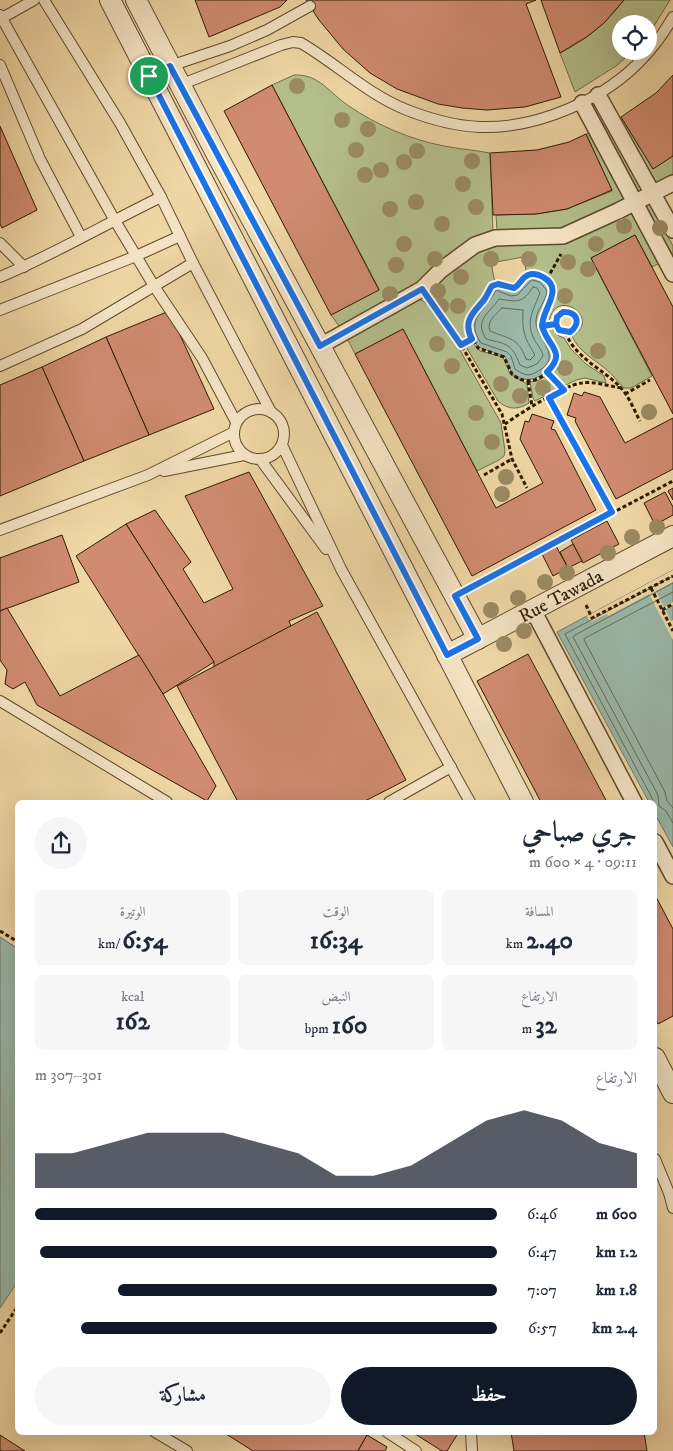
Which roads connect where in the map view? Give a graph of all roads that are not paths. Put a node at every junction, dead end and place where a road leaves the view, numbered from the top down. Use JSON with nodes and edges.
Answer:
{"nodes":[{"id":1,"x":34,"y":0,"type":"edge"},
{"id":2,"x":44,"y":0,"type":"edge"},
{"id":3,"x":136,"y":0,"type":"edge"},
{"id":4,"x":116,"y":2,"type":"edge"},
{"id":5,"x":310,"y":6,"type":"dead end"},
{"id":6,"x":1,"y":16,"type":"edge"},
{"id":7,"x":673,"y":17,"type":"edge"},
{"id":8,"x":0,"y":66,"type":"edge"},
{"id":9,"x":170,"y":66,"type":"junction"},
{"id":10,"x":149,"y":76,"type":"junction"},
{"id":11,"x":180,"y":85,"type":"junction"},
{"id":12,"x":598,"y":95,"type":"junction"},
{"id":13,"x":582,"y":103,"type":"junction"},
{"id":14,"x":673,"y":183,"type":"edge"},
{"id":15,"x":653,"y":193,"type":"junction"},
{"id":16,"x":161,"y":197,"type":"junction"},
{"id":17,"x":636,"y":203,"type":"junction"},
{"id":18,"x":114,"y":219,"type":"junction"},
{"id":19,"x":673,"y":230,"type":"edge"},
{"id":20,"x":180,"y":236,"type":"junction"},
{"id":21,"x":82,"y":237,"type":"junction"},
{"id":22,"x":0,"y":242,"type":"edge"},
{"id":23,"x":136,"y":256,"type":"junction"},
{"id":24,"x":193,"y":263,"type":"junction"},
{"id":25,"x":24,"y":267,"type":"junction"},
{"id":26,"x":673,"y":274,"type":"edge"},
{"id":27,"x":0,"y":277,"type":"edge"},
{"id":28,"x":154,"y":286,"type":"junction"},
{"id":29,"x":0,"y":310,"type":"edge"},
{"id":30,"x":320,"y":346,"type":"junction"},
{"id":31,"x":0,"y":366,"type":"edge"},
{"id":32,"x":271,"y":412,"type":"junction"},
{"id":33,"x":236,"y":422,"type":"junction"},
{"id":34,"x":234,"y":432,"type":"junction"},
{"id":35,"x":282,"y":445,"type":"junction"},
{"id":36,"x":244,"y":454,"type":"junction"},
{"id":37,"x":260,"y":459,"type":"junction"},
{"id":38,"x":148,"y":475,"type":"junction"},
{"id":39,"x":0,"y":530,"type":"edge"},
{"id":40,"x":673,"y":536,"type":"edge"},
{"id":41,"x":341,"y":569,"type":"junction"},
{"id":42,"x":533,"y":610,"type":"junction"},
{"id":43,"x":478,"y":639,"type":"junction"},
{"id":44,"x":447,"y":655,"type":"junction"},
{"id":45,"x":0,"y":701,"type":"edge"},
{"id":46,"x":451,"y":767,"type":"junction"},
{"id":47,"x":164,"y":800,"type":"edge"},
{"id":48,"x":393,"y":800,"type":"edge"},
{"id":49,"x":469,"y":800,"type":"edge"},
{"id":50,"x":522,"y":800,"type":"edge"},
{"id":51,"x":633,"y":800,"type":"edge"},
{"id":52,"x":657,"y":846,"type":"edge"},
{"id":53,"x":673,"y":876,"type":"edge"},
{"id":54,"x":657,"y":1062,"type":"edge"},
{"id":55,"x":673,"y":1093,"type":"edge"},
{"id":56,"x":657,"y":1164,"type":"edge"},
{"id":57,"x":673,"y":1208,"type":"edge"},
{"id":58,"x":160,"y":1435,"type":"edge"},
{"id":59,"x":391,"y":1435,"type":"edge"},
{"id":60,"x":471,"y":1435,"type":"edge"},
{"id":61,"x":186,"y":1451,"type":"edge"},
{"id":62,"x":416,"y":1451,"type":"edge"},
{"id":63,"x":472,"y":1451,"type":"edge"}],
"edges":[{"from":1,"to":6,"type":"lane"},
{"from":2,"to":16,"type":"lane"},
{"from":3,"to":9,"type":"street"},
{"from":4,"to":10,"type":"street"},
{"from":5,"to":9,"type":"lane"},
{"from":6,"to":18,"type":"lane"},
{"from":7,"to":12,"type":"lane"},
{"from":8,"to":21,"type":"lane"},
{"from":9,"to":10,"type":"street"},
{"from":9,"to":11,"type":"street"},
{"from":10,"to":44,"type":"street"},
{"from":11,"to":13,"type":"lane"},
{"from":11,"to":30,"type":"street"},
{"from":12,"to":13,"type":"lane"},
{"from":12,"to":15,"type":"street"},
{"from":13,"to":17,"type":"street"},
{"from":14,"to":15,"type":"street"},
{"from":15,"to":17,"type":"street"},
{"from":15,"to":19,"type":"street"},
{"from":16,"to":18,"type":"lane"},
{"from":16,"to":20,"type":"lane"},
{"from":17,"to":26,"type":"street"},
{"from":17,"to":30,"type":"street"},
{"from":18,"to":21,"type":"lane"},
{"from":18,"to":23,"type":"lane"},
{"from":20,"to":23,"type":"lane"},
{"from":20,"to":24,"type":"lane"},
{"from":21,"to":25,"type":"lane"},
{"from":22,"to":25,"type":"lane"},
{"from":23,"to":28,"type":"lane"},
{"from":23,"to":29,"type":"lane"},
{"from":24,"to":28,"type":"lane"},
{"from":24,"to":32,"type":"lane"},
{"from":25,"to":27,"type":"lane"},
{"from":28,"to":31,"type":"lane"},
{"from":28,"to":33,"type":"lane"},
{"from":30,"to":43,"type":"street"},
{"from":32,"to":33,"type":"lane"},
{"from":32,"to":35,"type":"lane"},
{"from":33,"to":34,"type":"lane"},
{"from":34,"to":36,"type":"lane"},
{"from":34,"to":38,"type":"lane"},
{"from":35,"to":37,"type":"lane"},
{"from":35,"to":41,"type":"lane"},
{"from":36,"to":37,"type":"lane"},
{"from":36,"to":38,"type":"lane"},
{"from":37,"to":41,"type":"lane"},
{"from":38,"to":39,"type":"lane"},
{"from":40,"to":42,"type":"street","name":"Rue Tawada"},
{"from":41,"to":46,"type":"lane"},
{"from":42,"to":43,"type":"street","name":"Rue Tawada"},
{"from":42,"to":51,"type":"street"},
{"from":43,"to":44,"type":"street","name":"Rue Tawada"},
{"from":44,"to":50,"type":"street"},
{"from":45,"to":47,"type":"lane"},
{"from":46,"to":48,"type":"lane"},
{"from":46,"to":49,"type":"lane"},
{"from":52,"to":53,"type":"street"},
{"from":54,"to":55,"type":"street"},
{"from":56,"to":57,"type":"lane"},
{"from":58,"to":61,"type":"lane"},
{"from":59,"to":62,"type":"lane"},
{"from":60,"to":63,"type":"lane"}]}
